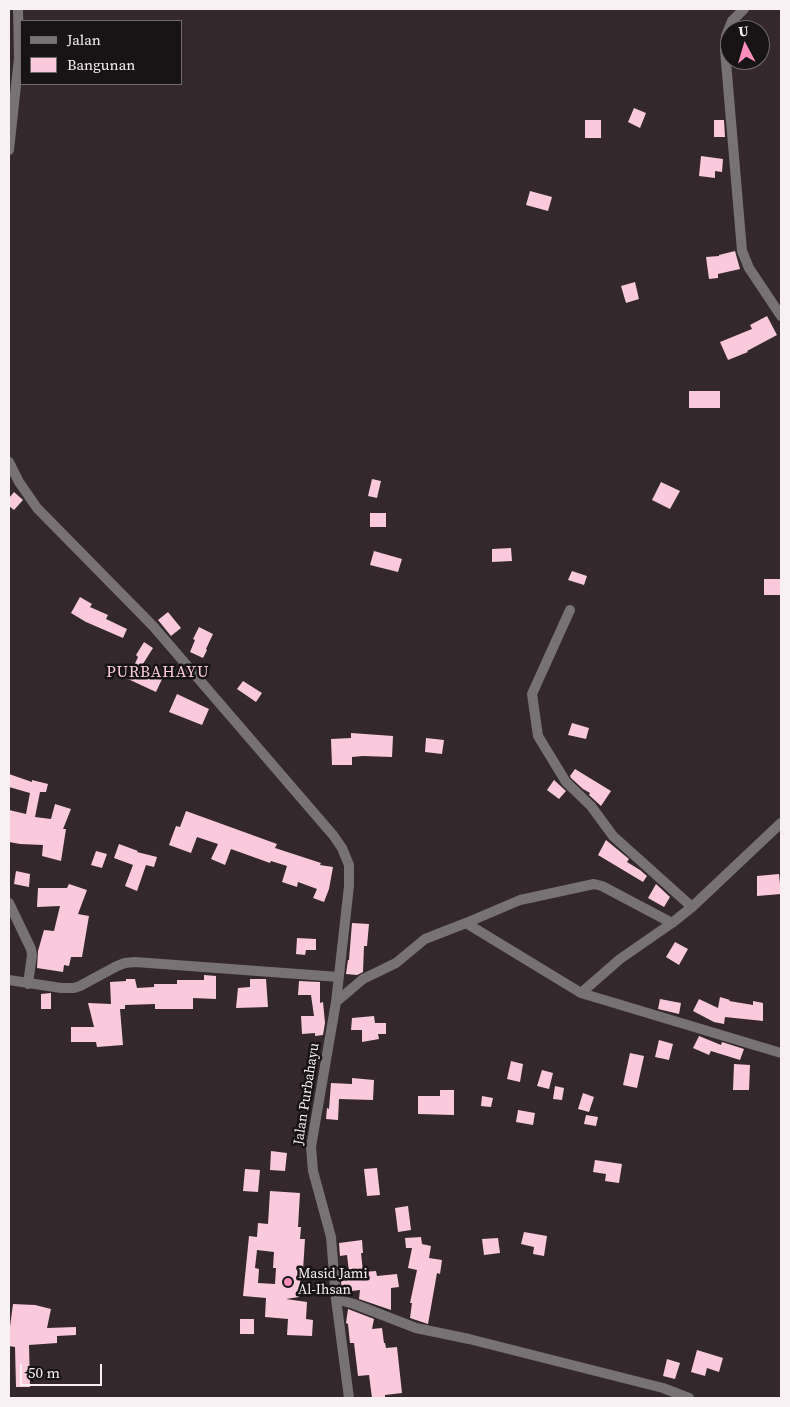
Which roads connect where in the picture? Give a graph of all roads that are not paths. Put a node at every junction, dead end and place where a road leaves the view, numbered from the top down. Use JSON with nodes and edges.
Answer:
{"nodes":[{"id":1,"x":18,"y":9,"type":"edge"},
{"id":2,"x":744,"y":9,"type":"edge"},
{"id":3,"x":9,"y":150,"type":"edge"},
{"id":4,"x":781,"y":316,"type":"edge"},
{"id":5,"x":9,"y":462,"type":"edge"},
{"id":6,"x":570,"y":610,"type":"dead end"},
{"id":7,"x":781,"y":823,"type":"edge"},
{"id":8,"x":9,"y":903,"type":"edge"},
{"id":9,"x":692,"y":907,"type":"junction"},
{"id":10,"x":466,"y":923,"type":"junction"},
{"id":11,"x":672,"y":923,"type":"junction"},
{"id":12,"x":338,"y":977,"type":"junction"},
{"id":13,"x":9,"y":980,"type":"edge"},
{"id":14,"x":28,"y":984,"type":"junction"},
{"id":15,"x":581,"y":993,"type":"junction"},
{"id":16,"x":336,"y":1002,"type":"junction"},
{"id":17,"x":781,"y":1053,"type":"edge"},
{"id":18,"x":336,"y":1299,"type":"junction"},
{"id":19,"x":349,"y":1398,"type":"edge"},
{"id":20,"x":689,"y":1398,"type":"edge"}],
"edges":[{"from":1,"to":3,"type":"street"},
{"from":2,"to":4,"type":"street"},
{"from":5,"to":12,"type":"street","name":"Jalan Purbahayu"},
{"from":6,"to":9,"type":"street"},
{"from":7,"to":9,"type":"street"},
{"from":8,"to":14,"type":"street"},
{"from":9,"to":11,"type":"street"},
{"from":10,"to":11,"type":"street"},
{"from":10,"to":15,"type":"street"},
{"from":10,"to":16,"type":"street"},
{"from":11,"to":15,"type":"street"},
{"from":12,"to":14,"type":"street"},
{"from":12,"to":16,"type":"street","name":"Jalan Purbahayu"},
{"from":13,"to":14,"type":"street"},
{"from":15,"to":17,"type":"street"},
{"from":16,"to":18,"type":"street","name":"Jalan Purbahayu"},
{"from":18,"to":19,"type":"street","name":"Jalan Purbahayu"},
{"from":18,"to":20,"type":"street"}]}
